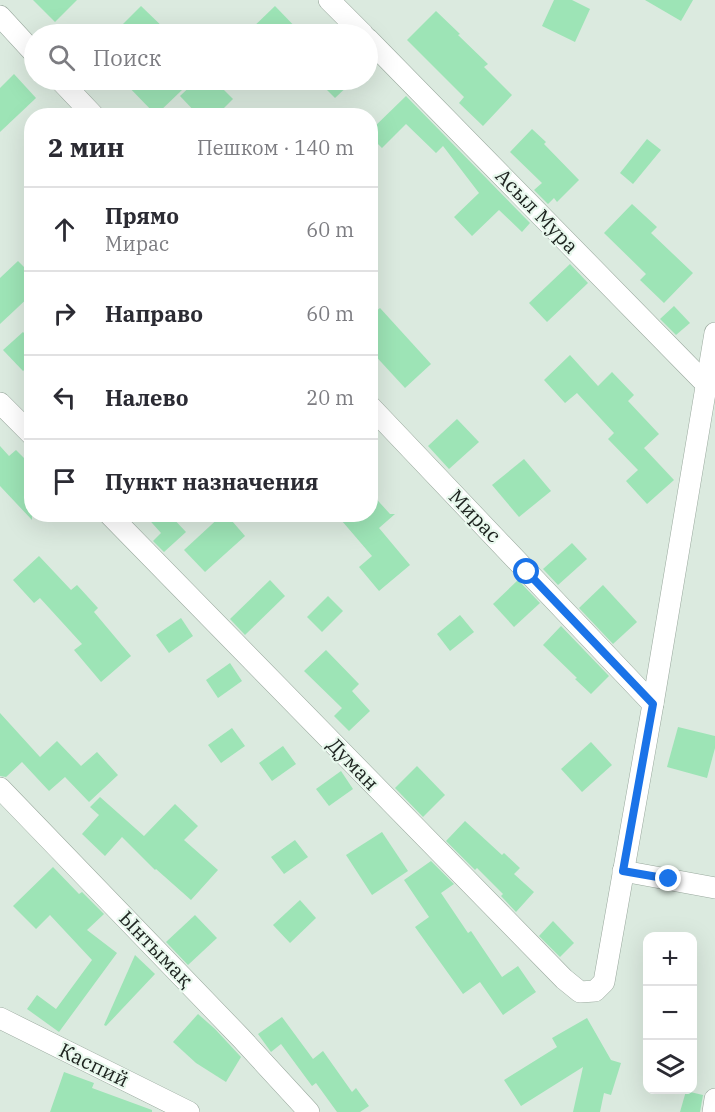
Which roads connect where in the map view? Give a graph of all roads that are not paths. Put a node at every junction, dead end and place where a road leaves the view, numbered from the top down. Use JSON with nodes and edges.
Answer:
{"nodes":[{"id":1,"x":329,"y":0,"type":"edge"},
{"id":2,"x":0,"y":16,"type":"edge"},
{"id":3,"x":353,"y":24,"type":"edge"},
{"id":4,"x":24,"y":42,"type":"edge"},
{"id":5,"x":378,"y":49,"type":"edge"},
{"id":6,"x":69,"y":90,"type":"edge"},
{"id":7,"x":86,"y":108,"type":"edge"},
{"id":8,"x":715,"y":333,"type":"edge"},
{"id":9,"x":706,"y":384,"type":"junction"},
{"id":10,"x":0,"y":403,"type":"edge"},
{"id":11,"x":378,"y":414,"type":"edge"},
{"id":12,"x":24,"y":427,"type":"edge"},
{"id":13,"x":117,"y":522,"type":"edge"},
{"id":14,"x":653,"y":704,"type":"junction"},
{"id":15,"x":0,"y":788,"type":"edge"},
{"id":16,"x":623,"y":871,"type":"junction"},
{"id":17,"x":715,"y":888,"type":"edge"},
{"id":18,"x":0,"y":1018,"type":"edge"},
{"id":19,"x":715,"y":1099,"type":"edge"},
{"id":20,"x":189,"y":1112,"type":"edge"},
{"id":21,"x":309,"y":1112,"type":"edge"},
{"id":22,"x":713,"y":1112,"type":"edge"}],
"edges":[{"from":1,"to":3,"type":"street"},
{"from":2,"to":4,"type":"street"},
{"from":5,"to":9,"type":"street","name":"Асыл Мура"},
{"from":6,"to":7,"type":"street"},
{"from":8,"to":9,"type":"street"},
{"from":9,"to":14,"type":"street"},
{"from":10,"to":12,"type":"street"},
{"from":11,"to":14,"type":"street","name":"Мирас"},
{"from":13,"to":16,"type":"street","name":"Думан"},
{"from":14,"to":16,"type":"street"},
{"from":15,"to":21,"type":"street","name":"Ынтымақ"},
{"from":16,"to":17,"type":"street"},
{"from":18,"to":20,"type":"street","name":"Каспий"},
{"from":19,"to":22,"type":"street"}]}
